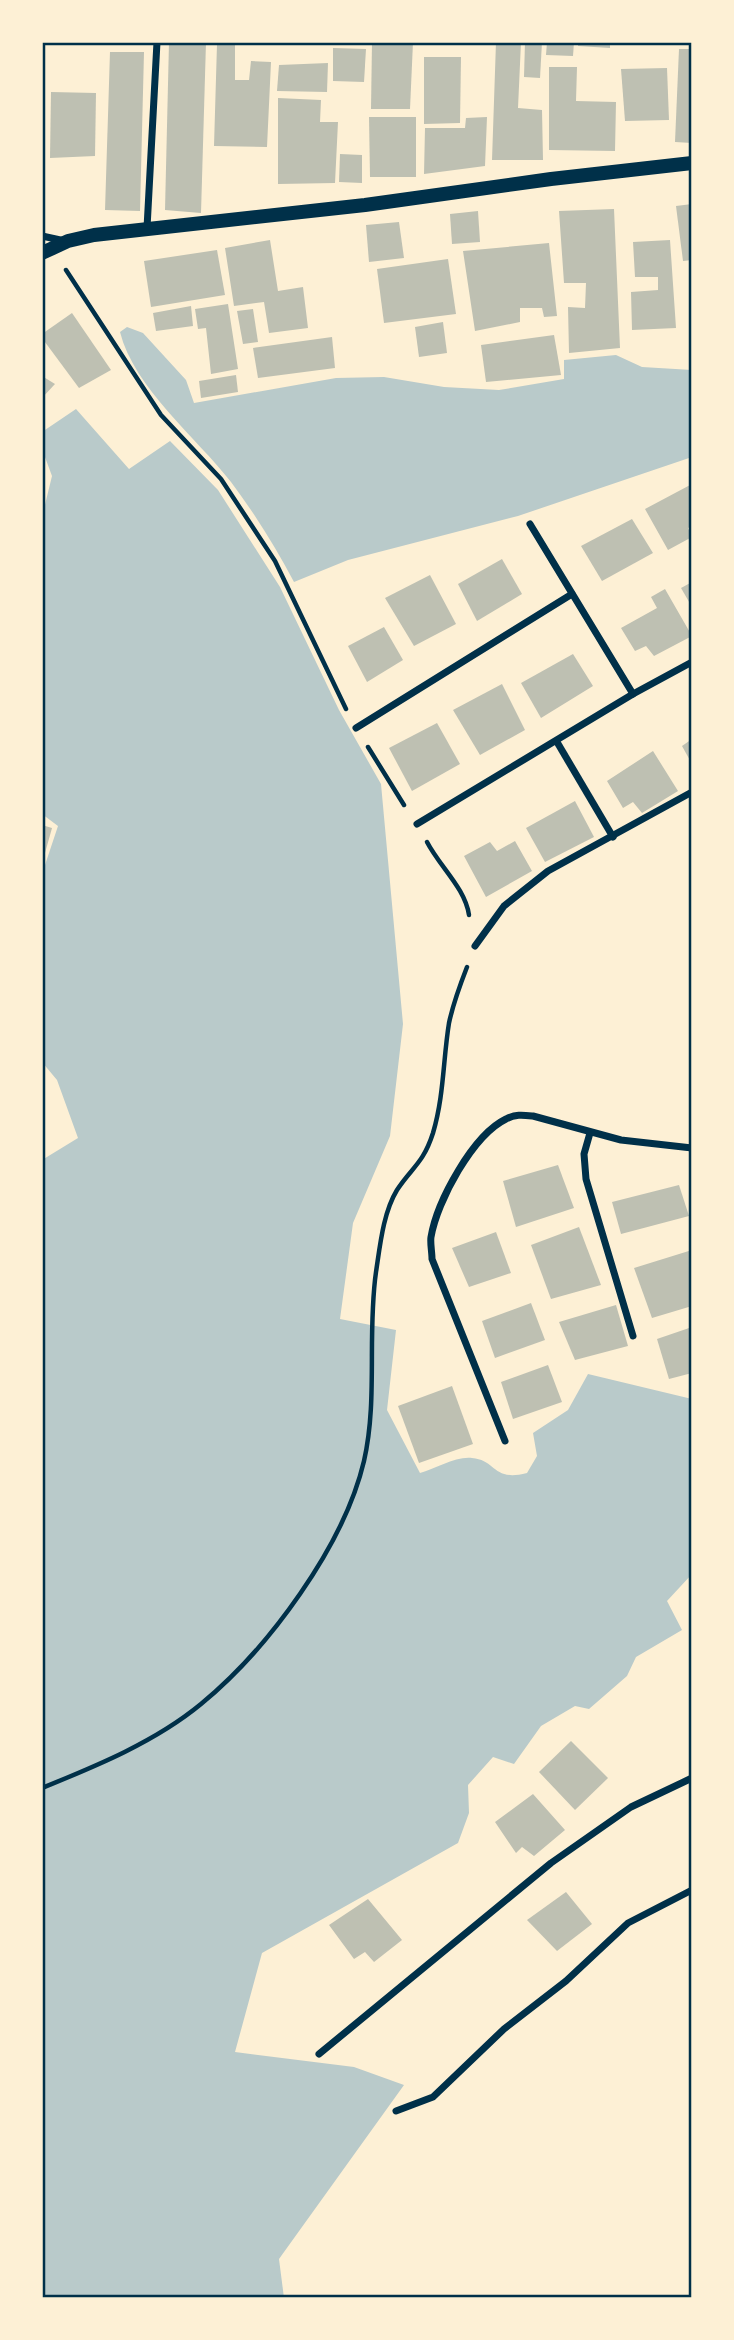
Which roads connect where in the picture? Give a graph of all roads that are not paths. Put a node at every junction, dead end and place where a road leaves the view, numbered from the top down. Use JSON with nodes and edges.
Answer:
{"nodes":[{"id":1,"x":157,"y":42,"type":"edge"},
{"id":2,"x":692,"y":163,"type":"edge"},
{"id":3,"x":147,"y":228,"type":"junction"},
{"id":4,"x":42,"y":236,"type":"edge"},
{"id":5,"x":68,"y":242,"type":"junction"},
{"id":6,"x":45,"y":251,"type":"edge"},
{"id":7,"x":530,"y":524,"type":"dead end"},
{"id":8,"x":572,"y":594,"type":"junction"},
{"id":9,"x":692,"y":662,"type":"edge"},
{"id":10,"x":633,"y":694,"type":"junction"},
{"id":11,"x":356,"y":728,"type":"road end"},
{"id":12,"x":557,"y":742,"type":"junction"},
{"id":13,"x":692,"y":792,"type":"edge"},
{"id":14,"x":417,"y":824,"type":"road end"},
{"id":15,"x":613,"y":837,"type":"junction"},
{"id":16,"x":474,"y":946,"type":"road end"},
{"id":17,"x":590,"y":1133,"type":"junction"},
{"id":18,"x":692,"y":1147,"type":"edge"},
{"id":19,"x":633,"y":1336,"type":"dead end"},
{"id":20,"x":505,"y":1441,"type":"dead end"},
{"id":21,"x":692,"y":1778,"type":"edge"},
{"id":22,"x":692,"y":1890,"type":"edge"},
{"id":23,"x":319,"y":2054,"type":"dead end"},
{"id":24,"x":396,"y":2111,"type":"dead end"}],
"edges":[{"from":1,"to":3,"type":"street"},
{"from":2,"to":3,"type":"main road"},
{"from":3,"to":5,"type":"main road"},
{"from":4,"to":5,"type":"street"},
{"from":5,"to":6,"type":"main road"},
{"from":7,"to":8,"type":"street"},
{"from":8,"to":10,"type":"street"},
{"from":8,"to":11,"type":"street"},
{"from":9,"to":10,"type":"street"},
{"from":10,"to":12,"type":"street"},
{"from":12,"to":14,"type":"street"},
{"from":12,"to":15,"type":"street"},
{"from":13,"to":15,"type":"street"},
{"from":15,"to":16,"type":"street"},
{"from":17,"to":18,"type":"street"},
{"from":17,"to":19,"type":"street"},
{"from":17,"to":20,"type":"street"},
{"from":21,"to":23,"type":"street"},
{"from":22,"to":24,"type":"street"}]}
